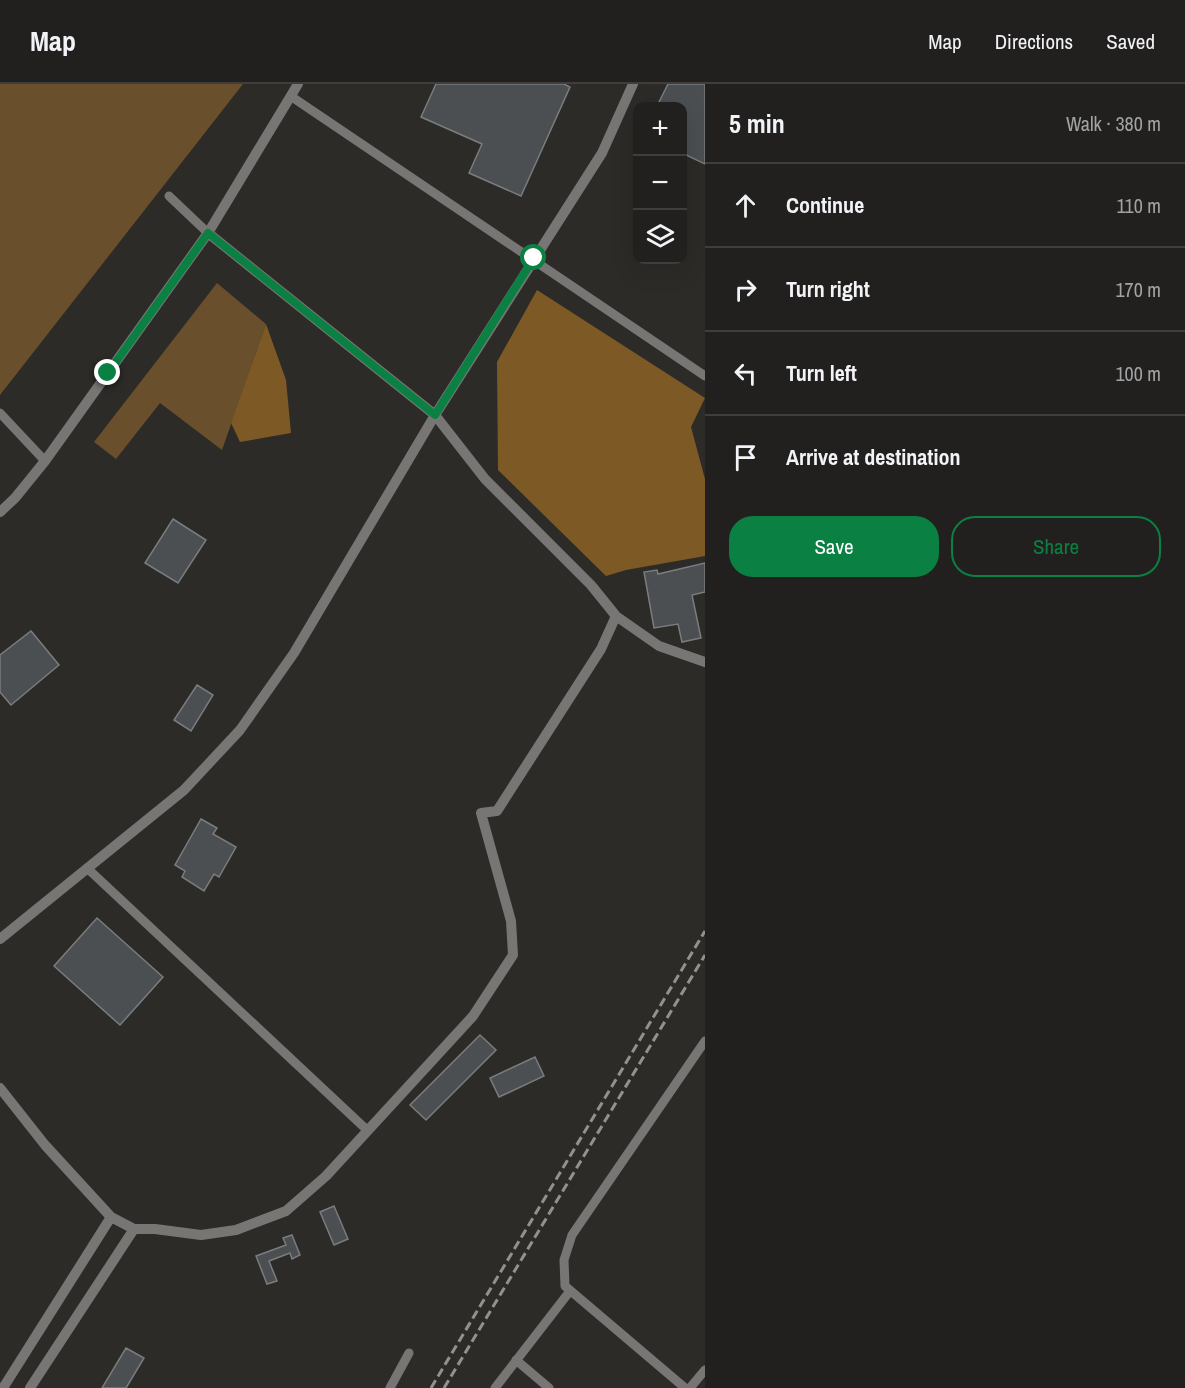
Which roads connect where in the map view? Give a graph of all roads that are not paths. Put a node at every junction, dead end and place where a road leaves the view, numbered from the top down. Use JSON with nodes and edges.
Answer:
{"nodes":[{"id":1,"x":298,"y":84,"type":"edge"},
{"id":2,"x":633,"y":84,"type":"edge"},
{"id":3,"x":292,"y":97,"type":"junction"},
{"id":4,"x":169,"y":196,"type":"dead end"},
{"id":5,"x":208,"y":233,"type":"junction"},
{"id":6,"x":534,"y":258,"type":"junction"},
{"id":7,"x":705,"y":376,"type":"edge"},
{"id":8,"x":0,"y":413,"type":"edge"},
{"id":9,"x":435,"y":415,"type":"junction"},
{"id":10,"x":45,"y":461,"type":"junction"},
{"id":11,"x":0,"y":512,"type":"edge"},
{"id":12,"x":616,"y":616,"type":"junction"},
{"id":13,"x":705,"y":662,"type":"edge"},
{"id":14,"x":87,"y":868,"type":"junction"},
{"id":15,"x":0,"y":939,"type":"edge"},
{"id":16,"x":705,"y":1041,"type":"edge"},
{"id":17,"x":0,"y":1088,"type":"edge"},
{"id":18,"x":367,"y":1130,"type":"junction"},
{"id":19,"x":111,"y":1217,"type":"junction"},
{"id":20,"x":134,"y":1229,"type":"junction"},
{"id":21,"x":570,"y":1291,"type":"junction"},
{"id":22,"x":409,"y":1353,"type":"dead end"},
{"id":23,"x":516,"y":1360,"type":"junction"},
{"id":24,"x":705,"y":1370,"type":"edge"},
{"id":25,"x":3,"y":1388,"type":"edge"},
{"id":26,"x":30,"y":1388,"type":"edge"},
{"id":27,"x":390,"y":1388,"type":"edge"},
{"id":28,"x":495,"y":1388,"type":"edge"},
{"id":29,"x":549,"y":1388,"type":"edge"},
{"id":30,"x":685,"y":1388,"type":"edge"},
{"id":31,"x":690,"y":1388,"type":"edge"}],
"edges":[{"from":1,"to":3,"type":"street"},
{"from":2,"to":6,"type":"street"},
{"from":3,"to":5,"type":"street"},
{"from":3,"to":6,"type":"street"},
{"from":4,"to":5,"type":"street"},
{"from":5,"to":9,"type":"street"},
{"from":5,"to":10,"type":"street"},
{"from":6,"to":7,"type":"street"},
{"from":6,"to":9,"type":"street"},
{"from":8,"to":10,"type":"street"},
{"from":9,"to":12,"type":"street"},
{"from":9,"to":14,"type":"street"},
{"from":10,"to":11,"type":"street"},
{"from":12,"to":13,"type":"street"},
{"from":12,"to":18,"type":"street"},
{"from":14,"to":15,"type":"street"},
{"from":14,"to":18,"type":"street"},
{"from":16,"to":21,"type":"street"},
{"from":17,"to":19,"type":"street"},
{"from":18,"to":20,"type":"street"},
{"from":19,"to":20,"type":"street"},
{"from":19,"to":25,"type":"street"},
{"from":20,"to":26,"type":"street"},
{"from":21,"to":23,"type":"street"},
{"from":21,"to":30,"type":"street"},
{"from":22,"to":27,"type":"street"},
{"from":23,"to":28,"type":"street"},
{"from":23,"to":29,"type":"street"},
{"from":24,"to":31,"type":"street"}]}
